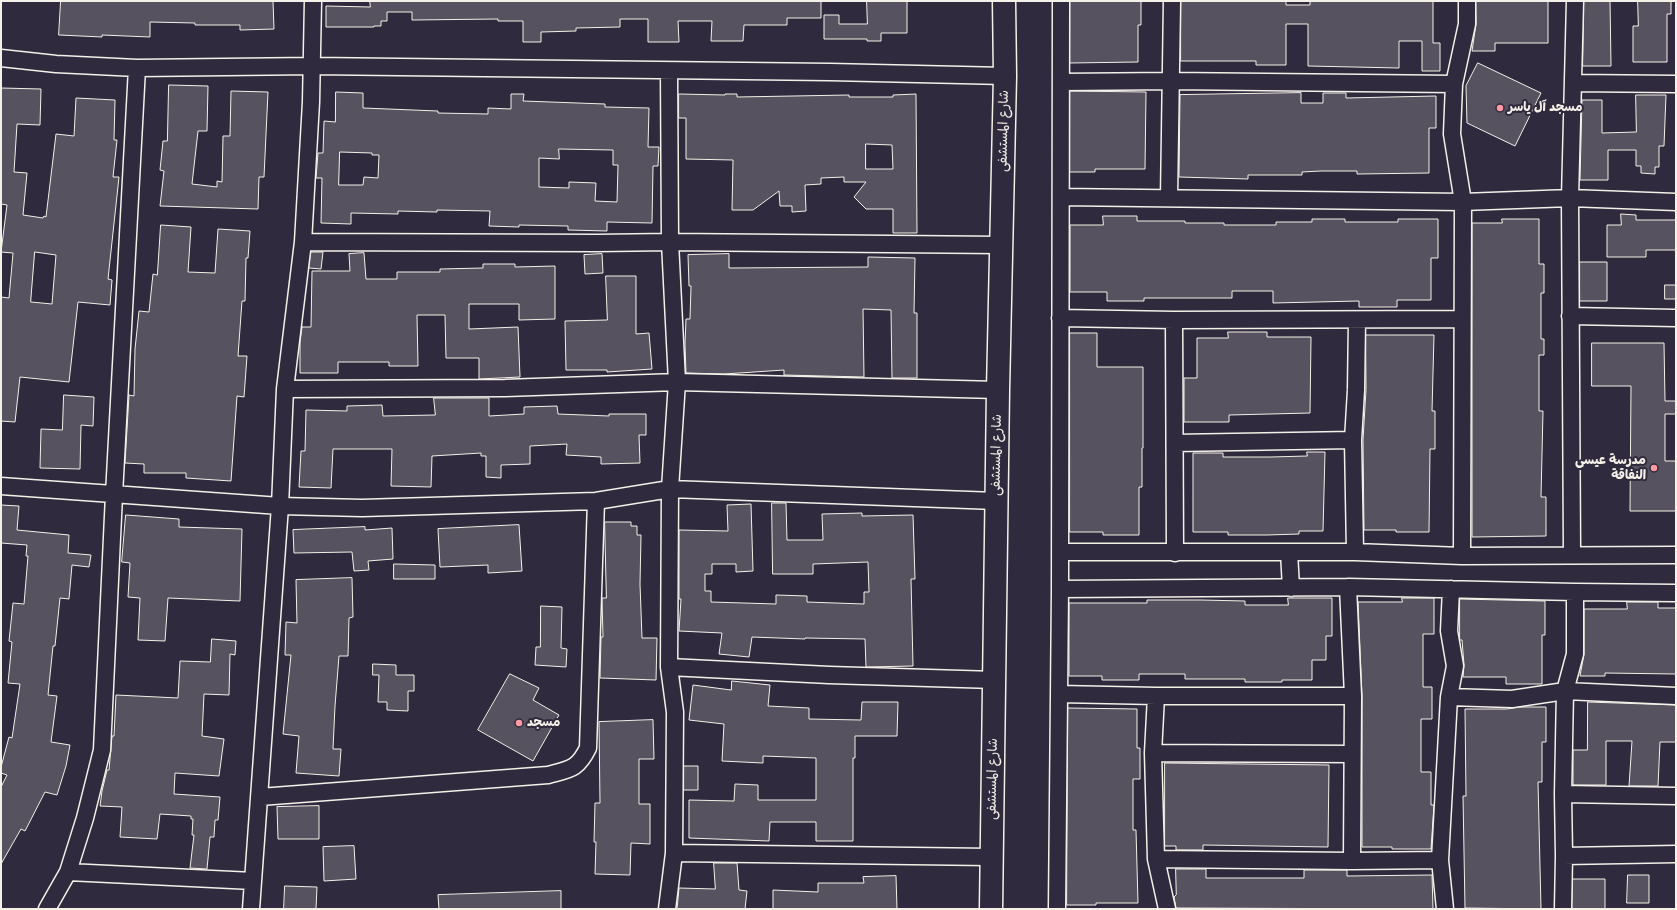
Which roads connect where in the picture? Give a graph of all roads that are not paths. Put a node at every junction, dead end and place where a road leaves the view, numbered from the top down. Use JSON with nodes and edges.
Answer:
{"nodes":[{"id":1,"x":313,"y":1,"type":"edge"},
{"id":2,"x":1004,"y":1,"type":"edge"},
{"id":3,"x":1061,"y":1,"type":"edge"},
{"id":4,"x":1172,"y":1,"type":"edge"},
{"id":5,"x":1467,"y":1,"type":"edge"},
{"id":6,"x":1575,"y":1,"type":"edge"},
{"id":7,"x":1,"y":58,"type":"edge"},
{"id":8,"x":313,"y":66,"type":"junction"},
{"id":9,"x":137,"y":68,"type":"junction"},
{"id":10,"x":669,"y":71,"type":"junction"},
{"id":11,"x":1005,"y":76,"type":"junction"},
{"id":12,"x":1171,"y":81,"type":"junction"},
{"id":13,"x":1060,"y":82,"type":"junction"},
{"id":14,"x":1573,"y":83,"type":"junction"},
{"id":15,"x":1454,"y":84,"type":"junction"},
{"id":16,"x":1676,"y":84,"type":"edge"},
{"id":17,"x":1061,"y":197,"type":"junction"},
{"id":18,"x":1170,"y":198,"type":"junction"},
{"id":19,"x":1570,"y":198,"type":"junction"},
{"id":20,"x":1463,"y":202,"type":"junction"},
{"id":21,"x":1676,"y":202,"type":"edge"},
{"id":22,"x":303,"y":242,"type":"junction"},
{"id":23,"x":670,"y":242,"type":"junction"},
{"id":24,"x":1001,"y":245,"type":"junction"},
{"id":25,"x":1570,"y":316,"type":"junction"},
{"id":26,"x":1060,"y":318,"type":"junction"},
{"id":27,"x":1462,"y":318,"type":"junction"},
{"id":28,"x":1676,"y":318,"type":"edge"},
{"id":29,"x":1174,"y":320,"type":"junction"},
{"id":30,"x":1357,"y":320,"type":"junction"},
{"id":31,"x":677,"y":382,"type":"junction"},
{"id":32,"x":285,"y":389,"type":"junction"},
{"id":33,"x":998,"y":390,"type":"junction"},
{"id":34,"x":1353,"y":440,"type":"junction"},
{"id":35,"x":1175,"y":443,"type":"junction"},
{"id":36,"x":1,"y":486,"type":"edge"},
{"id":37,"x":670,"y":489,"type":"junction"},
{"id":38,"x":114,"y":495,"type":"junction"},
{"id":39,"x":596,"y":501,"type":"junction"},
{"id":40,"x":996,"y":501,"type":"junction"},
{"id":41,"x":280,"y":506,"type":"junction"},
{"id":42,"x":1060,"y":552,"type":"junction"},
{"id":43,"x":1289,"y":552,"type":"junction"},
{"id":44,"x":1355,"y":552,"type":"junction"},
{"id":45,"x":1175,"y":553,"type":"junction"},
{"id":46,"x":1572,"y":554,"type":"junction"},
{"id":47,"x":1676,"y":555,"type":"edge"},
{"id":48,"x":1462,"y":556,"type":"junction"},
{"id":49,"x":1348,"y":587,"type":"junction"},
{"id":50,"x":1291,"y":588,"type":"junction"},
{"id":51,"x":1060,"y":589,"type":"junction"},
{"id":52,"x":1451,"y":590,"type":"junction"},
{"id":53,"x":1575,"y":592,"type":"junction"},
{"id":54,"x":1676,"y":593,"type":"edge"},
{"id":55,"x":669,"y":667,"type":"junction"},
{"id":56,"x":995,"y":680,"type":"junction"},
{"id":57,"x":1566,"y":691,"type":"junction"},
{"id":58,"x":1059,"y":694,"type":"junction"},
{"id":59,"x":1156,"y":696,"type":"junction"},
{"id":60,"x":1353,"y":696,"type":"junction"},
{"id":61,"x":1676,"y":696,"type":"edge"},
{"id":62,"x":1449,"y":697,"type":"junction"},
{"id":63,"x":1153,"y":753,"type":"junction"},
{"id":64,"x":1352,"y":754,"type":"junction"},
{"id":65,"x":1563,"y":794,"type":"junction"},
{"id":66,"x":1676,"y":796,"type":"edge"},
{"id":67,"x":260,"y":797,"type":"junction"},
{"id":68,"x":674,"y":853,"type":"junction"},
{"id":69,"x":1676,"y":854,"type":"edge"},
{"id":70,"x":1564,"y":856,"type":"junction"},
{"id":71,"x":992,"y":857,"type":"junction"},
{"id":72,"x":1156,"y":859,"type":"junction"},
{"id":73,"x":1440,"y":860,"type":"junction"},
{"id":74,"x":1352,"y":861,"type":"junction"},
{"id":75,"x":68,"y":872,"type":"junction"},
{"id":76,"x":253,"y":880,"type":"junction"},
{"id":77,"x":47,"y":909,"type":"edge"},
{"id":78,"x":250,"y":909,"type":"edge"},
{"id":79,"x":667,"y":909,"type":"edge"},
{"id":80,"x":991,"y":909,"type":"edge"},
{"id":81,"x":1057,"y":909,"type":"edge"},
{"id":82,"x":1166,"y":909,"type":"edge"},
{"id":83,"x":1445,"y":909,"type":"edge"},
{"id":84,"x":1563,"y":909,"type":"edge"}],
"edges":[{"from":1,"to":8,"type":"street"},
{"from":2,"to":11,"type":"highway","name":"شارع المستشفى"},
{"from":3,"to":13,"type":"street"},
{"from":4,"to":12,"type":"street"},
{"from":5,"to":15,"type":"street"},
{"from":6,"to":14,"type":"street"},
{"from":7,"to":9,"type":"street"},
{"from":8,"to":9,"type":"street"},
{"from":8,"to":10,"type":"street"},
{"from":8,"to":22,"type":"street"},
{"from":9,"to":38,"type":"street"},
{"from":10,"to":11,"type":"street"},
{"from":10,"to":23,"type":"street"},
{"from":11,"to":24,"type":"highway","name":"شارع المستشفى"},
{"from":12,"to":13,"type":"street"},
{"from":12,"to":15,"type":"street"},
{"from":12,"to":18,"type":"street"},
{"from":13,"to":17,"type":"street"},
{"from":14,"to":16,"type":"street"},
{"from":14,"to":19,"type":"street"},
{"from":15,"to":20,"type":"street"},
{"from":17,"to":18,"type":"street"},
{"from":17,"to":26,"type":"street"},
{"from":18,"to":20,"type":"street"},
{"from":19,"to":20,"type":"street"},
{"from":19,"to":21,"type":"street"},
{"from":19,"to":25,"type":"street"},
{"from":20,"to":27,"type":"street"},
{"from":22,"to":23,"type":"street"},
{"from":22,"to":32,"type":"street"},
{"from":23,"to":24,"type":"street"},
{"from":23,"to":31,"type":"street"},
{"from":24,"to":33,"type":"highway","name":"شارع المستشفى"},
{"from":25,"to":28,"type":"street"},
{"from":25,"to":46,"type":"street"},
{"from":26,"to":29,"type":"street"},
{"from":26,"to":42,"type":"street"},
{"from":27,"to":30,"type":"street"},
{"from":27,"to":48,"type":"street"},
{"from":29,"to":30,"type":"street"},
{"from":29,"to":35,"type":"street"},
{"from":30,"to":34,"type":"street"},
{"from":31,"to":32,"type":"street"},
{"from":31,"to":33,"type":"street"},
{"from":31,"to":37,"type":"street"},
{"from":32,"to":41,"type":"street"},
{"from":33,"to":40,"type":"highway","name":"شارع المستشفى"},
{"from":34,"to":35,"type":"street"},
{"from":34,"to":44,"type":"street"},
{"from":35,"to":45,"type":"street"},
{"from":36,"to":38,"type":"street"},
{"from":37,"to":39,"type":"street"},
{"from":37,"to":40,"type":"street"},
{"from":37,"to":55,"type":"street"},
{"from":38,"to":41,"type":"street"},
{"from":38,"to":75,"type":"street"},
{"from":39,"to":41,"type":"street"},
{"from":39,"to":67,"type":"street"},
{"from":40,"to":56,"type":"highway","name":"شارع المستشفى"},
{"from":41,"to":67,"type":"street"},
{"from":42,"to":45,"type":"street"},
{"from":42,"to":51,"type":"street"},
{"from":43,"to":44,"type":"street"},
{"from":43,"to":45,"type":"street"},
{"from":43,"to":50,"type":"street"},
{"from":44,"to":48,"type":"street"},
{"from":46,"to":47,"type":"street"},
{"from":46,"to":48,"type":"street"},
{"from":49,"to":50,"type":"street"},
{"from":49,"to":52,"type":"street"},
{"from":49,"to":60,"type":"street"},
{"from":50,"to":51,"type":"street"},
{"from":51,"to":58,"type":"street"},
{"from":52,"to":53,"type":"street"},
{"from":52,"to":62,"type":"street"},
{"from":53,"to":54,"type":"street"},
{"from":53,"to":57,"type":"street"},
{"from":55,"to":56,"type":"street"},
{"from":55,"to":68,"type":"street"},
{"from":56,"to":71,"type":"highway","name":"شارع المستشفى"},
{"from":57,"to":61,"type":"street"},
{"from":57,"to":62,"type":"street"},
{"from":57,"to":65,"type":"street"},
{"from":58,"to":59,"type":"street"},
{"from":58,"to":81,"type":"street"},
{"from":59,"to":60,"type":"street"},
{"from":59,"to":63,"type":"street"},
{"from":60,"to":64,"type":"street"},
{"from":62,"to":73,"type":"street"},
{"from":63,"to":64,"type":"street"},
{"from":63,"to":72,"type":"street"},
{"from":64,"to":74,"type":"street"},
{"from":65,"to":66,"type":"street"},
{"from":65,"to":70,"type":"street"},
{"from":67,"to":76,"type":"street"},
{"from":68,"to":71,"type":"street"},
{"from":68,"to":79,"type":"street"},
{"from":69,"to":70,"type":"street"},
{"from":70,"to":84,"type":"street"},
{"from":71,"to":80,"type":"highway","name":"شارع المستشفى"},
{"from":72,"to":74,"type":"street"},
{"from":72,"to":82,"type":"street"},
{"from":73,"to":74,"type":"street"},
{"from":73,"to":83,"type":"street"},
{"from":75,"to":76,"type":"street"},
{"from":75,"to":77,"type":"street"},
{"from":76,"to":78,"type":"street"}]}
